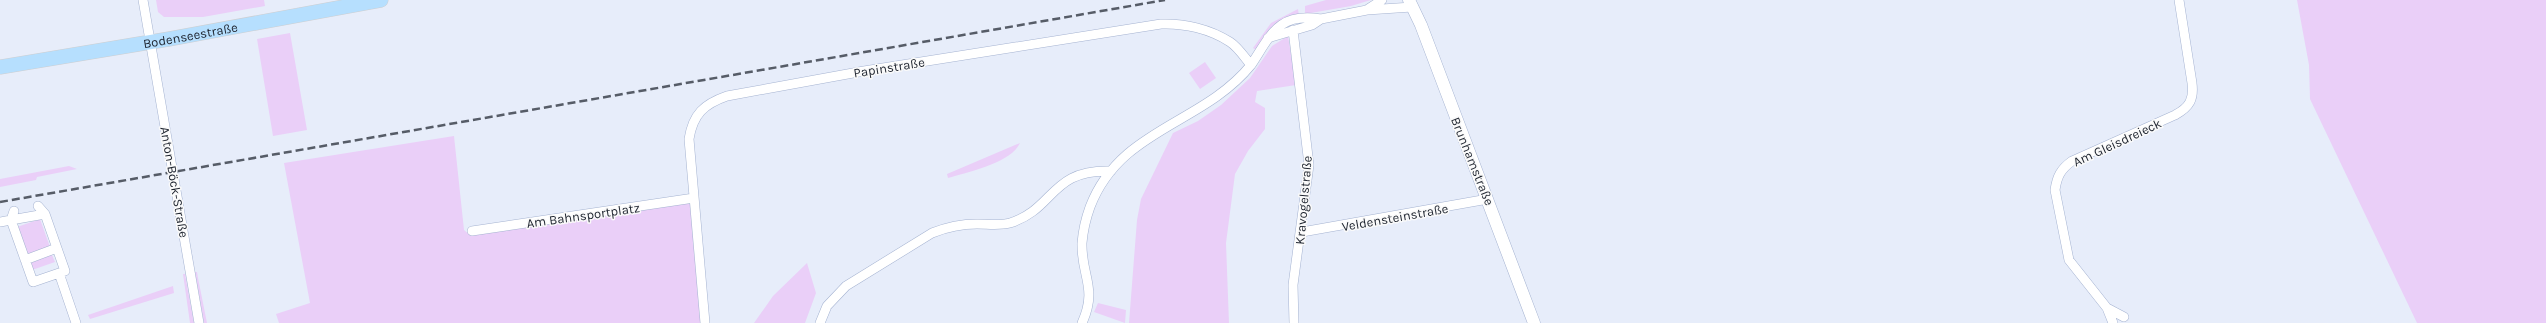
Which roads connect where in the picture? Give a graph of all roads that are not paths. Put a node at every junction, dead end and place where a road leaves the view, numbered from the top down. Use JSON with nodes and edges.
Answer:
{"nodes":[{"id":1,"x":143,"y":0,"type":"edge"},
{"id":2,"x":381,"y":0,"type":"edge"},
{"id":3,"x":1382,"y":0,"type":"edge"},
{"id":4,"x":2179,"y":0,"type":"edge"},
{"id":5,"x":1411,"y":3,"type":"edge"},
{"id":6,"x":1367,"y":10,"type":"junction"},
{"id":7,"x":1321,"y":19,"type":"junction"},
{"id":8,"x":1293,"y":30,"type":"junction"},
{"id":9,"x":1268,"y":38,"type":"junction"},
{"id":10,"x":150,"y":42,"type":"junction"},
{"id":11,"x":1251,"y":65,"type":"junction"},
{"id":12,"x":0,"y":67,"type":"edge"},
{"id":13,"x":1110,"y":171,"type":"junction"},
{"id":14,"x":694,"y":198,"type":"junction"},
{"id":15,"x":1488,"y":200,"type":"junction"},
{"id":16,"x":38,"y":206,"type":"dead end"},
{"id":17,"x":14,"y":211,"type":"dead end"},
{"id":18,"x":45,"y":214,"type":"junction"},
{"id":19,"x":11,"y":220,"type":"junction"},
{"id":20,"x":0,"y":222,"type":"edge"},
{"id":21,"x":472,"y":231,"type":"dead end"},
{"id":22,"x":1302,"y":232,"type":"junction"},
{"id":23,"x":57,"y":248,"type":"junction"},
{"id":24,"x":25,"y":260,"type":"junction"},
{"id":25,"x":59,"y":273,"type":"junction"},
{"id":26,"x":2107,"y":308,"type":"junction"},
{"id":27,"x":2124,"y":317,"type":"dead end"},
{"id":28,"x":76,"y":323,"type":"edge"},
{"id":29,"x":199,"y":323,"type":"edge"},
{"id":30,"x":705,"y":323,"type":"edge"},
{"id":31,"x":820,"y":323,"type":"edge"},
{"id":32,"x":1082,"y":323,"type":"edge"},
{"id":33,"x":1294,"y":323,"type":"edge"},
{"id":34,"x":1534,"y":323,"type":"edge"},
{"id":35,"x":2113,"y":323,"type":"edge"}],
"edges":[{"from":1,"to":10,"type":"street","name":"Anton-Böck-Straße"},
{"from":2,"to":10,"type":"main road","name":"Bodenseestraße"},
{"from":3,"to":6,"type":"street"},
{"from":4,"to":26,"type":"street","name":"Am Gleisdreieck"},
{"from":5,"to":6,"type":"street"},
{"from":5,"to":15,"type":"street","name":"Brunhamstraße"},
{"from":6,"to":7,"type":"street"},
{"from":7,"to":8,"type":"street"},
{"from":7,"to":9,"type":"street"},
{"from":8,"to":9,"type":"street"},
{"from":8,"to":22,"type":"street","name":"Kravogelstraße"},
{"from":9,"to":11,"type":"street"},
{"from":10,"to":12,"type":"main road","name":"Bodenseestraße"},
{"from":10,"to":29,"type":"street","name":"Anton-Böck-Straße"},
{"from":11,"to":13,"type":"street"},
{"from":11,"to":14,"type":"street","name":"Papinstraße"},
{"from":13,"to":31,"type":"street"},
{"from":13,"to":32,"type":"street"},
{"from":14,"to":21,"type":"street","name":"Am Bahnsportplatz"},
{"from":14,"to":30,"type":"street","name":"Papinstraße"},
{"from":15,"to":22,"type":"street","name":"Veldensteinstraße"},
{"from":15,"to":34,"type":"street","name":"Brunhamstraße"},
{"from":16,"to":18,"type":"street"},
{"from":17,"to":19,"type":"street"},
{"from":18,"to":19,"type":"street"},
{"from":18,"to":23,"type":"street"},
{"from":19,"to":20,"type":"street"},
{"from":19,"to":24,"type":"street"},
{"from":22,"to":33,"type":"street","name":"Kravogelstraße"},
{"from":23,"to":24,"type":"street"},
{"from":23,"to":25,"type":"street"},
{"from":24,"to":25,"type":"street"},
{"from":25,"to":28,"type":"street"},
{"from":26,"to":27,"type":"street","name":"Am Gleisdreieck"},
{"from":26,"to":35,"type":"street"}]}
